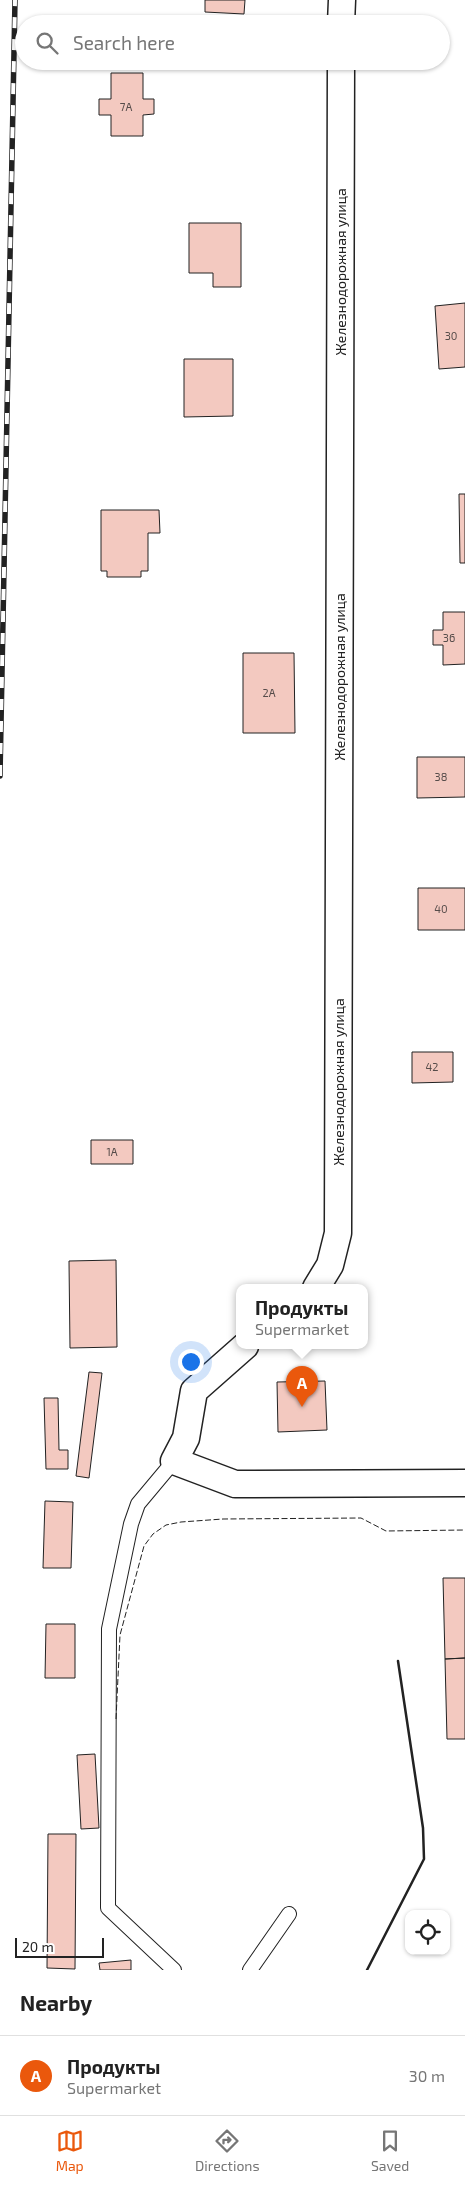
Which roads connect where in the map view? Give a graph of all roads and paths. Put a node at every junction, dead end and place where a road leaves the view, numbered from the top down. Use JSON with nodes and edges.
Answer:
{"nodes":[{"id":1,"x":342,"y":0,"type":"edge"},
{"id":2,"x":342,"y":15,"type":"edge"},
{"id":3,"x":341,"y":70,"type":"edge"},
{"id":4,"x":318,"y":1284,"type":"edge"},
{"id":5,"x":243,"y":1349,"type":"edge"},
{"id":6,"x":174,"y":1461,"type":"junction"},
{"id":7,"x":465,"y":1483,"type":"edge"},
{"id":8,"x":289,"y":1914,"type":"dead end"},
{"id":9,"x":174,"y":1970,"type":"edge"},
{"id":10,"x":250,"y":1970,"type":"edge"}],
"edges":[{"from":1,"to":2,"type":"street"},
{"from":3,"to":4,"type":"street","name":"Железнодорожная улица"},
{"from":5,"to":6,"type":"street"},
{"from":6,"to":7,"type":"street"},
{"from":6,"to":9,"type":"lane"},
{"from":8,"to":10,"type":"lane"}]}
